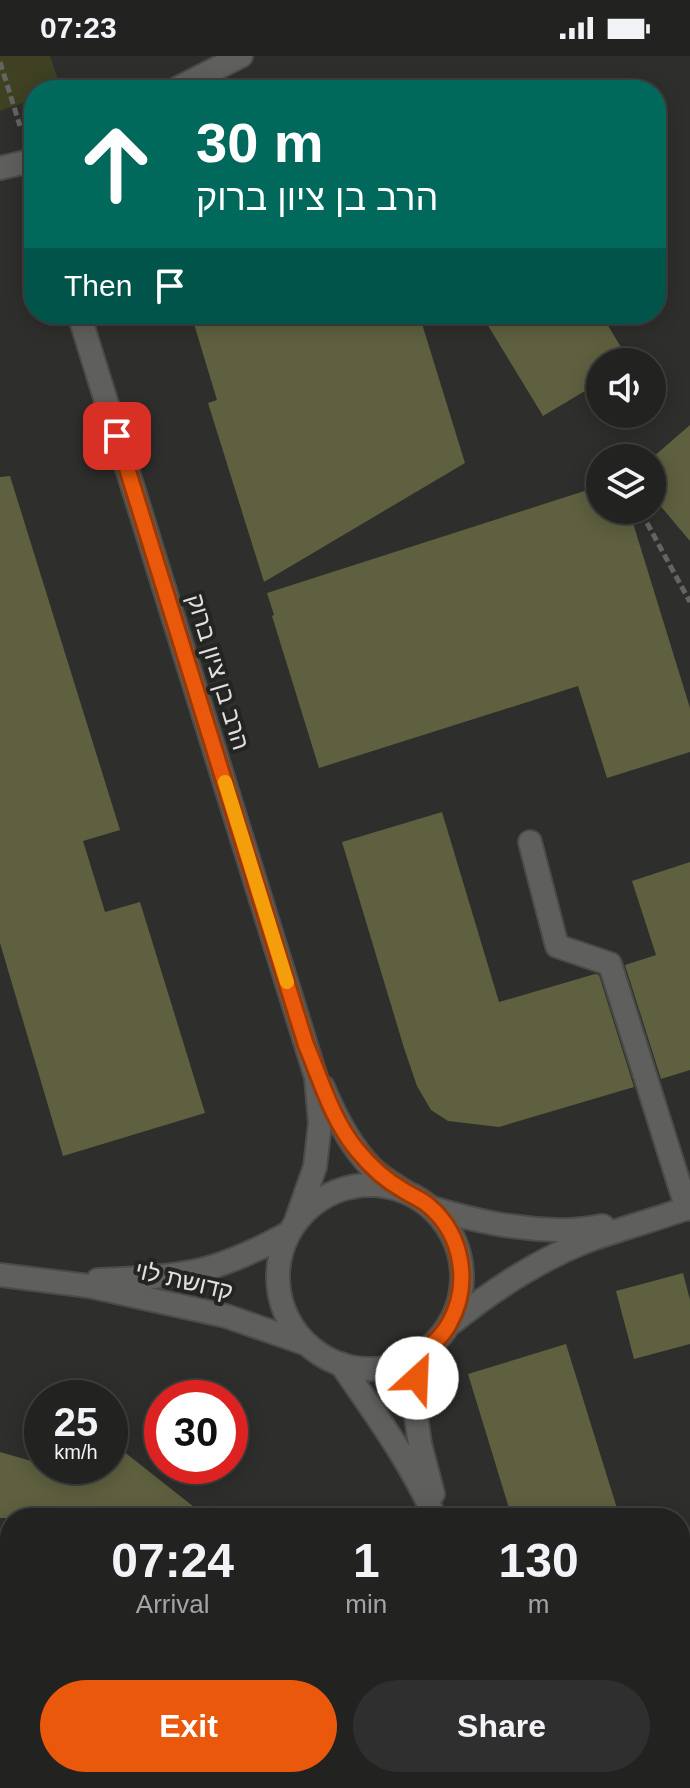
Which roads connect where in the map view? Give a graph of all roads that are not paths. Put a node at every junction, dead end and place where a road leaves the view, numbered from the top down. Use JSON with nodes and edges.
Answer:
{"nodes":[{"id":1,"x":241,"y":56,"type":"edge"},
{"id":2,"x":194,"y":80,"type":"edge"},
{"id":3,"x":24,"y":164,"type":"edge"},
{"id":4,"x":0,"y":168,"type":"edge"},
{"id":5,"x":82,"y":324,"type":"edge"},
{"id":6,"x":530,"y":842,"type":"dead end"},
{"id":7,"x":306,"y":1045,"type":"junction"},
{"id":8,"x":404,"y":1191,"type":"junction"},
{"id":9,"x":432,"y":1208,"type":"junction"},
{"id":10,"x":689,"y":1208,"type":"edge"},
{"id":11,"x":644,"y":1222,"type":"junction"},
{"id":12,"x":292,"y":1228,"type":"junction"},
{"id":13,"x":0,"y":1275,"type":"edge"},
{"id":14,"x":45,"y":1280,"type":"junction"},
{"id":15,"x":449,"y":1326,"type":"junction"},
{"id":16,"x":308,"y":1345,"type":"junction"},
{"id":17,"x":419,"y":1355,"type":"junction"},
{"id":18,"x":341,"y":1364,"type":"junction"},
{"id":19,"x":432,"y":1508,"type":"edge"},
{"id":20,"x":435,"y":1508,"type":"edge"}],
"edges":[{"from":1,"to":2,"type":"street"},
{"from":3,"to":4,"type":"street"},
{"from":5,"to":7,"type":"street","name":"הרב בן ציון ברוק"},
{"from":6,"to":10,"type":"street"},
{"from":7,"to":8,"type":"street","name":"הרב בן ציון ברוק"},
{"from":7,"to":12,"type":"street","name":"הרב בן ציון ברוק"},
{"from":8,"to":9,"type":"street"},
{"from":8,"to":12,"type":"street"},
{"from":9,"to":11,"type":"street"},
{"from":9,"to":15,"type":"street"},
{"from":10,"to":11,"type":"street"},
{"from":11,"to":15,"type":"street"},
{"from":12,"to":14,"type":"street","name":"קדושת לוי"},
{"from":12,"to":16,"type":"street"},
{"from":13,"to":14,"type":"street","name":"קדושת לוי"},
{"from":14,"to":16,"type":"street","name":"קדושת לוי"},
{"from":15,"to":17,"type":"street"},
{"from":16,"to":18,"type":"street"},
{"from":17,"to":18,"type":"street"},
{"from":17,"to":20,"type":"street"},
{"from":18,"to":19,"type":"street"}]}
